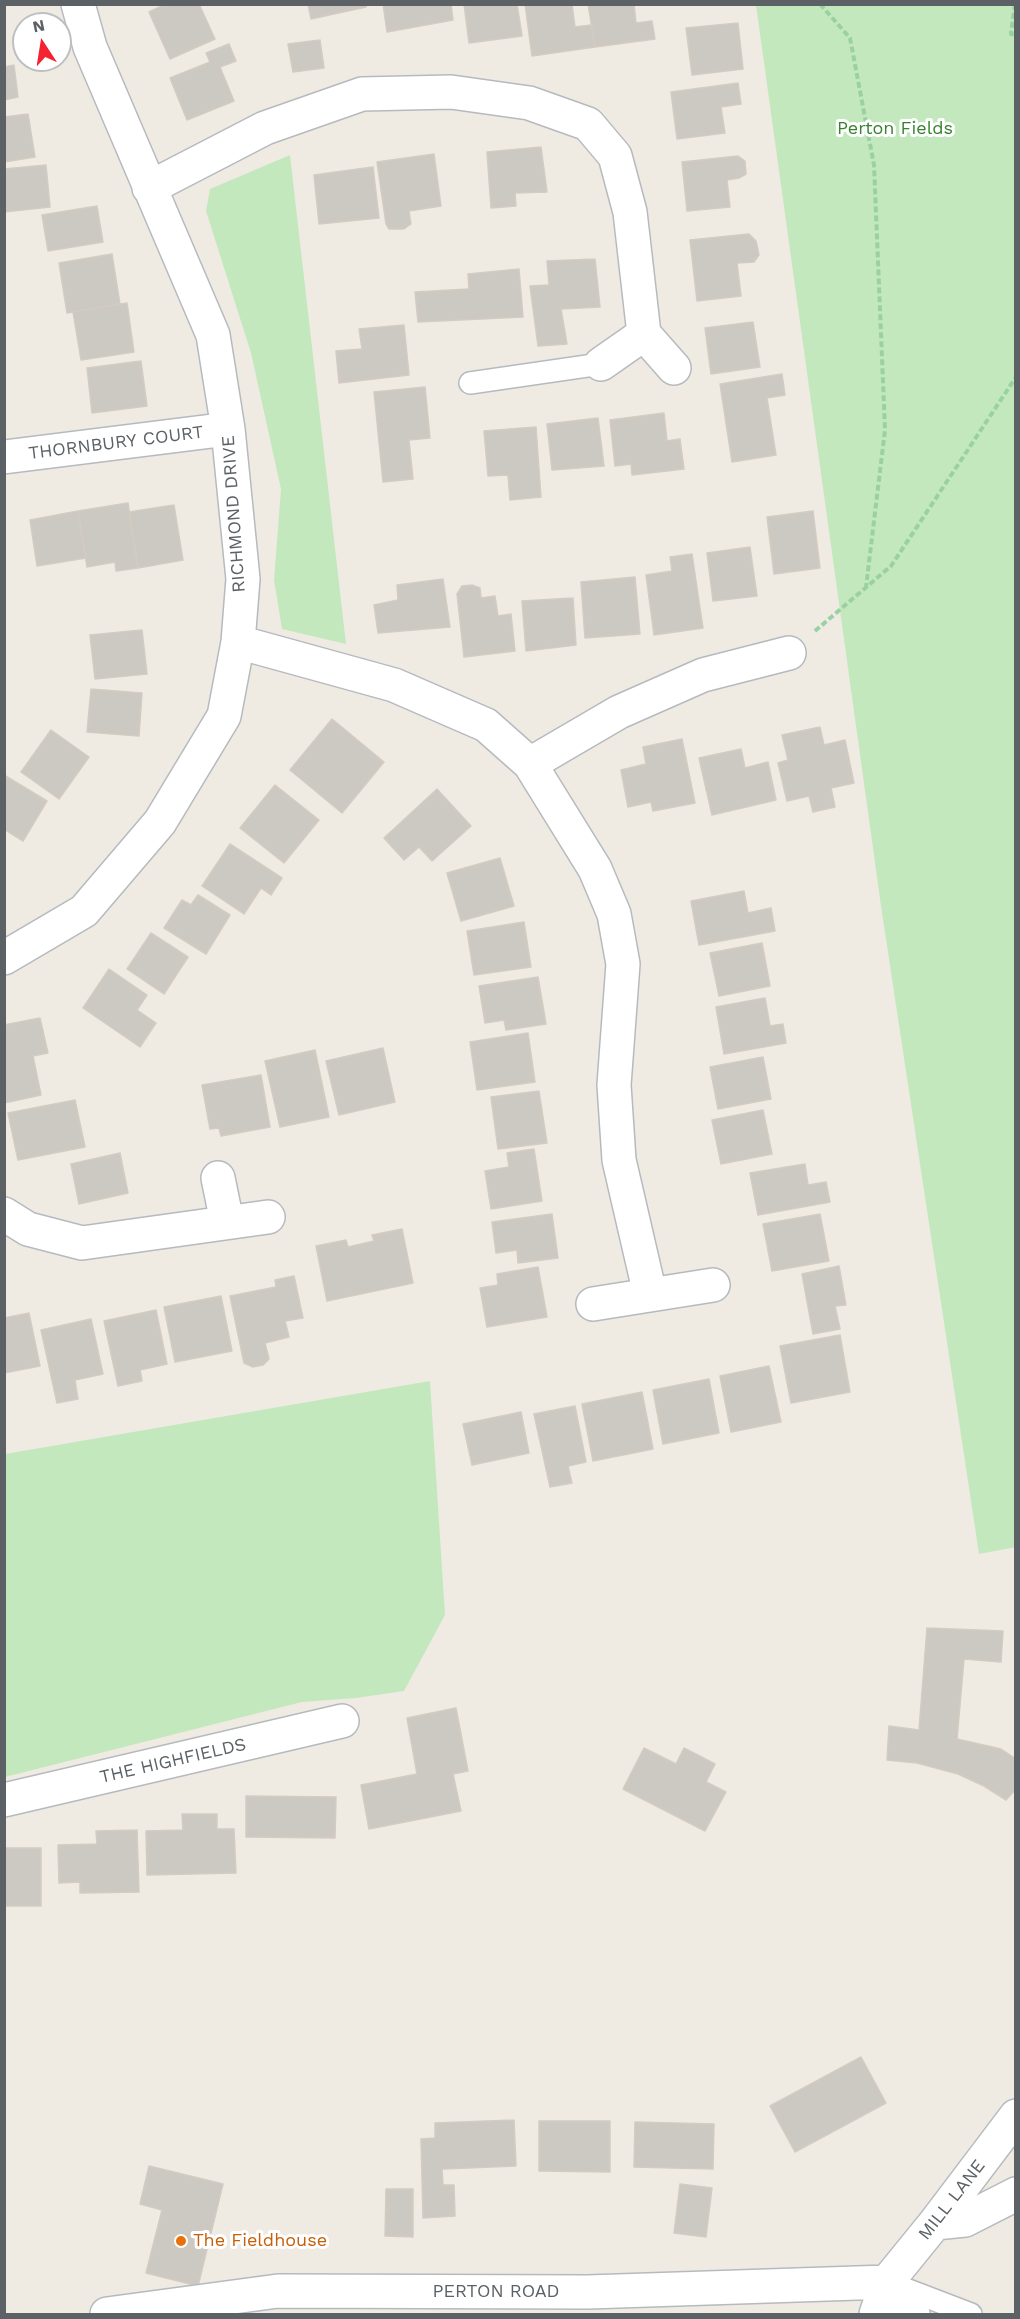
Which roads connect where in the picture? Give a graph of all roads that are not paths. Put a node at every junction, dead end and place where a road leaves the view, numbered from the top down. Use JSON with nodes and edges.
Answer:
{"nodes":[{"id":1,"x":78,"y":4,"type":"edge"},
{"id":2,"x":149,"y":189,"type":"junction"},
{"id":3,"x":644,"y":334,"type":"junction"},
{"id":4,"x":601,"y":364,"type":"joint"},
{"id":5,"x":674,"y":368,"type":"dead end"},
{"id":6,"x":470,"y":383,"type":"dead end"},
{"id":7,"x":228,"y":429,"type":"junction"},
{"id":8,"x":4,"y":457,"type":"edge"},
{"id":9,"x":238,"y":642,"type":"junction"},
{"id":10,"x":789,"y":653,"type":"road end"},
{"id":11,"x":530,"y":764,"type":"junction"},
{"id":12,"x":4,"y":958,"type":"edge"},
{"id":13,"x":218,"y":1178,"type":"dead end"},
{"id":14,"x":4,"y":1214,"type":"edge"},
{"id":15,"x":268,"y":1217,"type":"dead end"},
{"id":16,"x":226,"y":1222,"type":"junction"},
{"id":17,"x":713,"y":1285,"type":"dead end"},
{"id":18,"x":650,"y":1294,"type":"junction"},
{"id":19,"x":593,"y":1304,"type":"dead end"},
{"id":20,"x":342,"y":1721,"type":"dead end"},
{"id":21,"x":4,"y":1800,"type":"edge"},
{"id":22,"x":1016,"y":2116,"type":"edge"},
{"id":23,"x":1016,"y":2194,"type":"edge"},
{"id":24,"x":935,"y":2223,"type":"junction"},
{"id":25,"x":887,"y":2282,"type":"junction"},
{"id":26,"x":107,"y":2314,"type":"edge"},
{"id":27,"x":876,"y":2314,"type":"edge"},
{"id":28,"x":913,"y":2314,"type":"edge"},
{"id":29,"x":971,"y":2314,"type":"edge"}],
"edges":[{"from":1,"to":2,"type":"street","name":"RICHMOND DRIVE"},
{"from":2,"to":3,"type":"street"},
{"from":2,"to":7,"type":"street","name":"RICHMOND DRIVE"},
{"from":3,"to":4,"type":"street"},
{"from":3,"to":5,"type":"street"},
{"from":4,"to":6,"type":"lane"},
{"from":7,"to":8,"type":"street","name":"THORNBURY COURT"},
{"from":7,"to":9,"type":"street","name":"RICHMOND DRIVE"},
{"from":9,"to":11,"type":"street"},
{"from":9,"to":12,"type":"street","name":"RICHMOND DRIVE"},
{"from":10,"to":11,"type":"street"},
{"from":11,"to":18,"type":"street"},
{"from":13,"to":16,"type":"street"},
{"from":14,"to":16,"type":"street"},
{"from":15,"to":16,"type":"street"},
{"from":17,"to":18,"type":"street"},
{"from":18,"to":19,"type":"street"},
{"from":20,"to":21,"type":"street","name":"THE HIGHFIELDS"},
{"from":22,"to":24,"type":"street","name":"MILL LANE"},
{"from":23,"to":24,"type":"street"},
{"from":24,"to":25,"type":"street","name":"MILL LANE"},
{"from":25,"to":26,"type":"street","name":"PERTON ROAD"},
{"from":25,"to":27,"type":"street"},
{"from":25,"to":28,"type":"street"},
{"from":25,"to":29,"type":"lane"}]}
